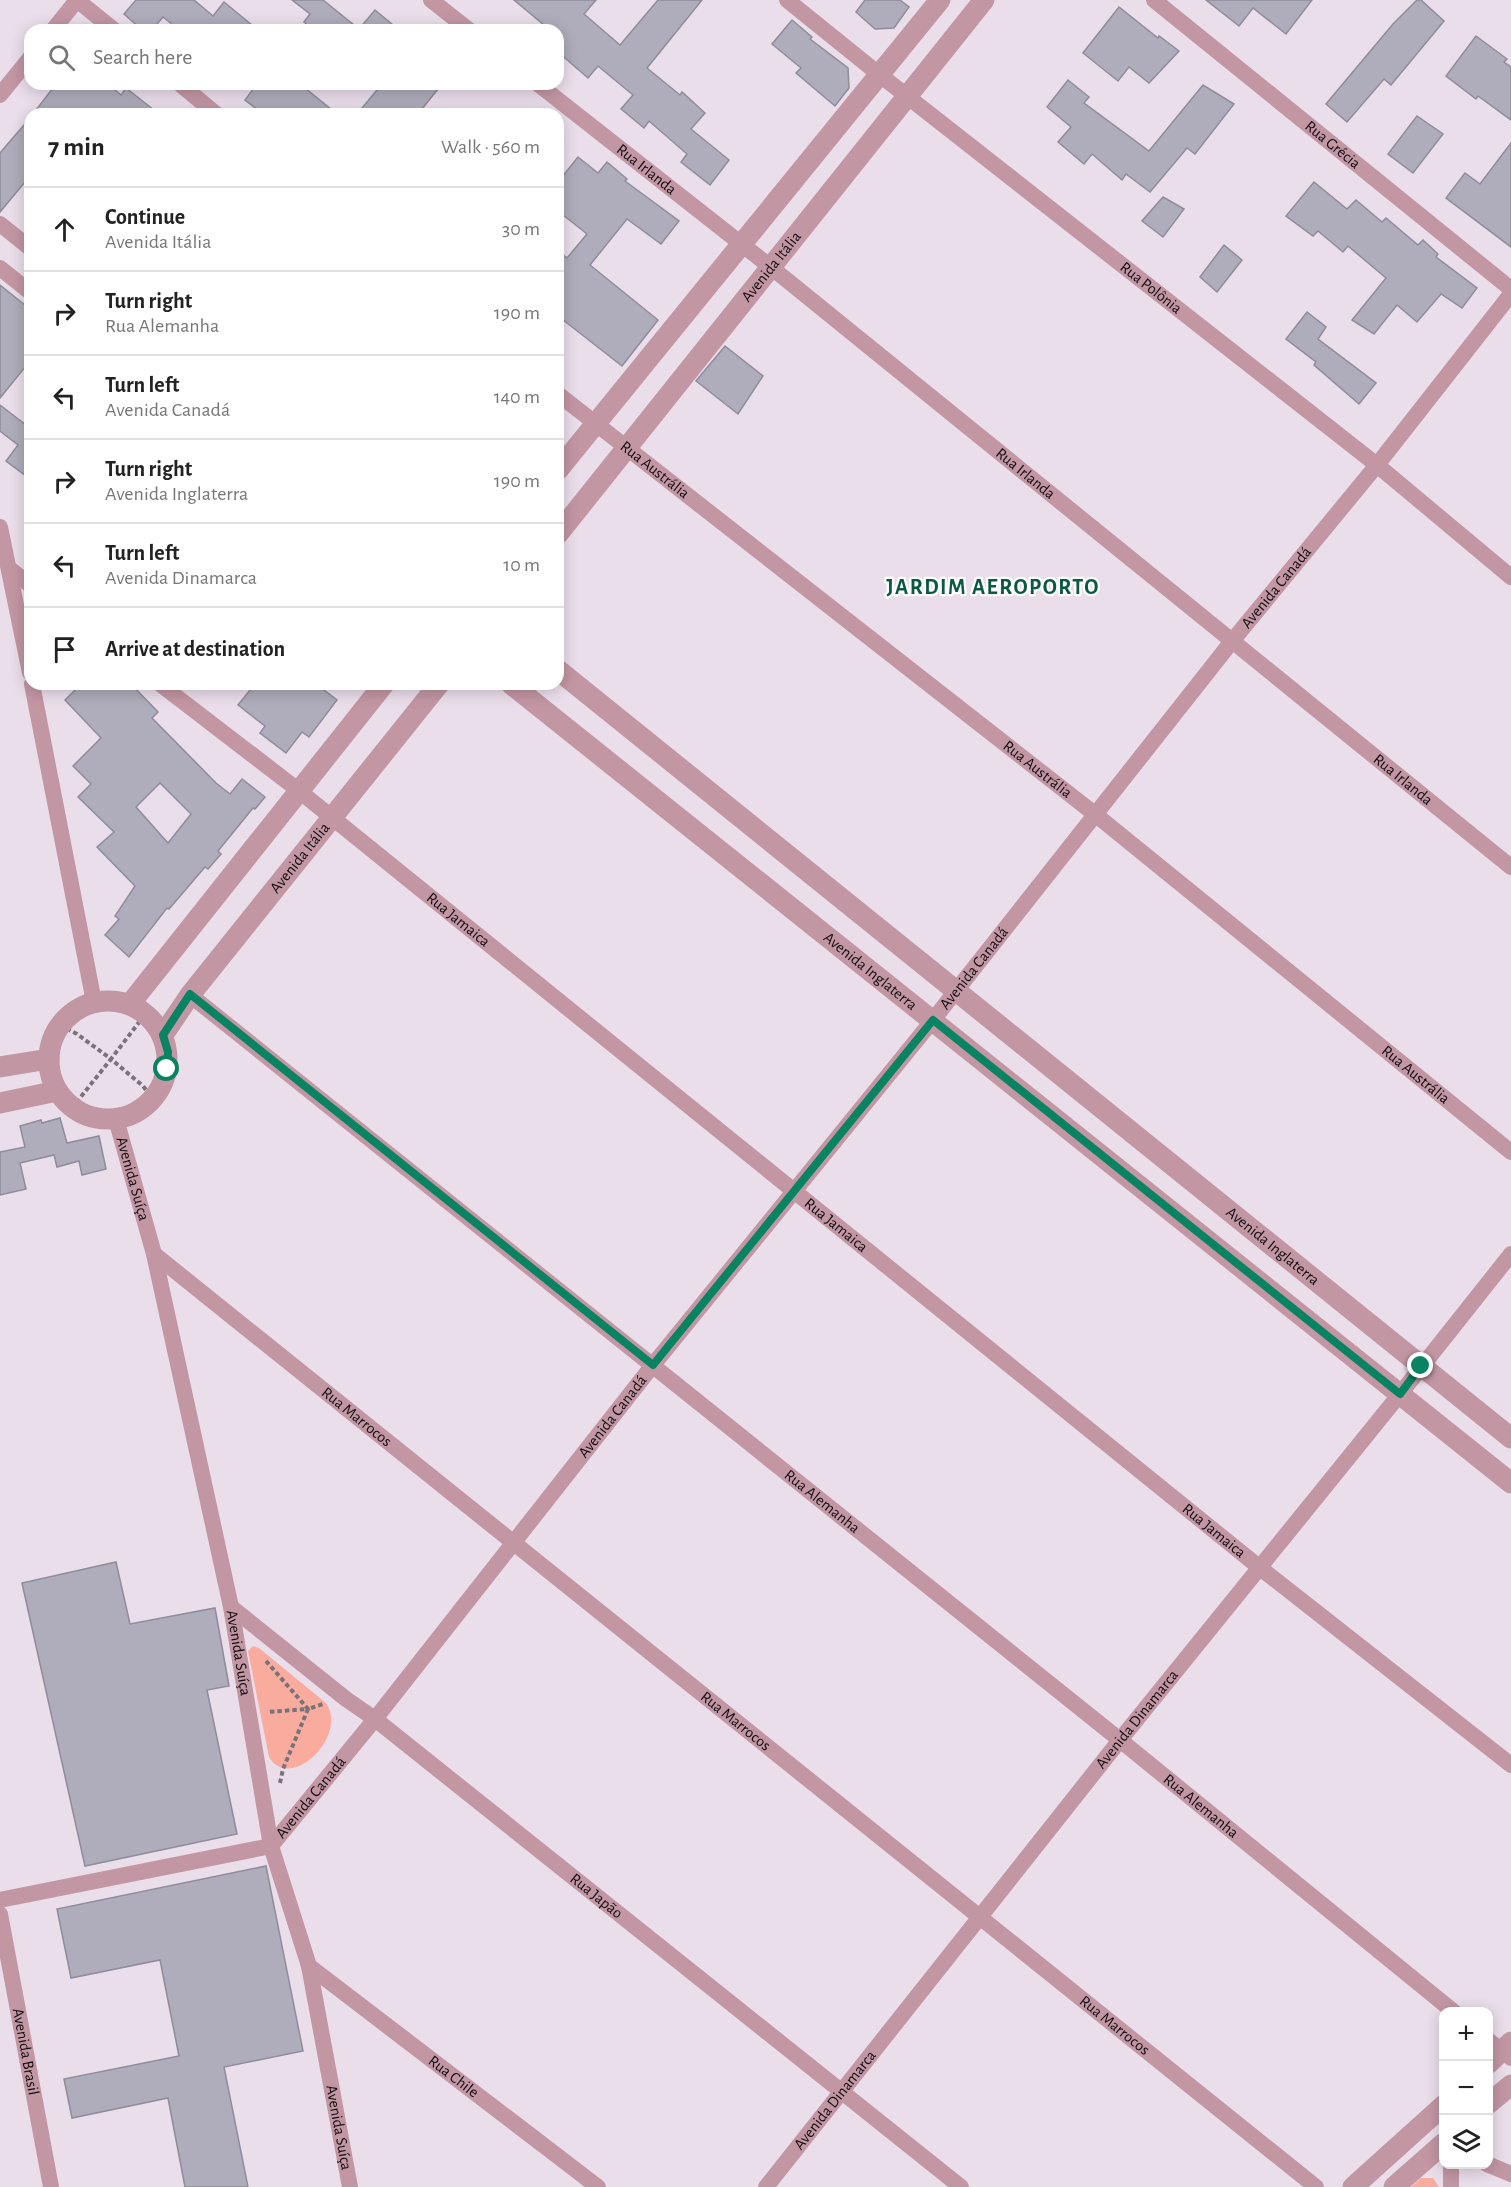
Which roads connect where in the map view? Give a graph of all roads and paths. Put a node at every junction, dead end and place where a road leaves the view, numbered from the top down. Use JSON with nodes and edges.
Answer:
{"nodes":[{"id":1,"x":77,"y":0,"type":"edge"},
{"id":2,"x":431,"y":0,"type":"edge"},
{"id":3,"x":787,"y":0,"type":"edge"},
{"id":4,"x":940,"y":0,"type":"edge"},
{"id":5,"x":984,"y":0,"type":"edge"},
{"id":6,"x":1154,"y":0,"type":"edge"},
{"id":7,"x":58,"y":24,"type":"edge"},
{"id":8,"x":107,"y":24,"type":"edge"},
{"id":9,"x":461,"y":24,"type":"edge"},
{"id":10,"x":24,"y":65,"type":"edge"},
{"id":11,"x":880,"y":75,"type":"junction"},
{"id":12,"x":187,"y":90,"type":"edge"},
{"id":13,"x":546,"y":90,"type":"edge"},
{"id":14,"x":0,"y":95,"type":"edge"},
{"id":15,"x":907,"y":95,"type":"junction"},
{"id":16,"x":209,"y":108,"type":"edge"},
{"id":17,"x":0,"y":224,"type":"edge"},
{"id":18,"x":24,"y":243,"type":"edge"},
{"id":19,"x":742,"y":244,"type":"junction"},
{"id":20,"x":0,"y":268,"type":"edge"},
{"id":21,"x":772,"y":268,"type":"junction"},
{"id":22,"x":24,"y":287,"type":"edge"},
{"id":23,"x":1511,"y":292,"type":"edge"},
{"id":24,"x":564,"y":399,"type":"edge"},
{"id":25,"x":595,"y":425,"type":"junction"},
{"id":26,"x":627,"y":448,"type":"junction"},
{"id":27,"x":564,"y":463,"type":"edge"},
{"id":28,"x":1377,"y":465,"type":"junction"},
{"id":29,"x":0,"y":527,"type":"edge"},
{"id":30,"x":564,"y":527,"type":"edge"},
{"id":31,"x":10,"y":569,"type":"junction"},
{"id":32,"x":1511,"y":577,"type":"edge"},
{"id":33,"x":24,"y":580,"type":"edge"},
{"id":34,"x":1233,"y":640,"type":"junction"},
{"id":35,"x":24,"y":642,"type":"edge"},
{"id":36,"x":564,"y":675,"type":"edge"},
{"id":37,"x":33,"y":690,"type":"edge"},
{"id":38,"x":168,"y":690,"type":"edge"},
{"id":39,"x":379,"y":690,"type":"edge"},
{"id":40,"x":434,"y":690,"type":"edge"},
{"id":41,"x":519,"y":690,"type":"edge"},
{"id":42,"x":298,"y":790,"type":"junction"},
{"id":43,"x":1096,"y":815,"type":"junction"},
{"id":44,"x":332,"y":817,"type":"junction"},
{"id":45,"x":1511,"y":867,"type":"edge"},
{"id":46,"x":956,"y":989,"type":"junction"},
{"id":47,"x":190,"y":994,"type":"junction"},
{"id":48,"x":94,"y":1002,"type":"junction"},
{"id":49,"x":138,"y":1009,"type":"junction"},
{"id":50,"x":933,"y":1020,"type":"junction"},
{"id":51,"x":60,"y":1025,"type":"junction"},
{"id":52,"x":163,"y":1035,"type":"junction"},
{"id":53,"x":49,"y":1059,"type":"junction"},
{"id":54,"x":111,"y":1059,"type":"junction"},
{"id":55,"x":0,"y":1067,"type":"edge"},
{"id":56,"x":57,"y":1091,"type":"junction"},
{"id":57,"x":153,"y":1099,"type":"junction"},
{"id":58,"x":0,"y":1103,"type":"edge"},
{"id":59,"x":72,"y":1108,"type":"junction"},
{"id":60,"x":116,"y":1119,"type":"junction"},
{"id":61,"x":1511,"y":1152,"type":"edge"},
{"id":62,"x":794,"y":1190,"type":"junction"},
{"id":63,"x":154,"y":1254,"type":"junction"},
{"id":64,"x":1511,"y":1254,"type":"edge"},
{"id":65,"x":653,"y":1365,"type":"junction"},
{"id":66,"x":1421,"y":1366,"type":"junction"},
{"id":67,"x":1400,"y":1394,"type":"junction"},
{"id":68,"x":1511,"y":1438,"type":"edge"},
{"id":69,"x":1511,"y":1483,"type":"edge"},
{"id":70,"x":514,"y":1543,"type":"junction"},
{"id":71,"x":1259,"y":1567,"type":"junction"},
{"id":72,"x":231,"y":1607,"type":"junction"},
{"id":73,"x":260,"y":1654,"type":"dead end"},
{"id":74,"x":346,"y":1699,"type":"junction"},
{"id":75,"x":308,"y":1709,"type":"junction"},
{"id":76,"x":249,"y":1718,"type":"junction"},
{"id":77,"x":375,"y":1719,"type":"junction"},
{"id":78,"x":1120,"y":1740,"type":"junction"},
{"id":79,"x":1511,"y":1766,"type":"edge"},
{"id":80,"x":279,"y":1791,"type":"dead end"},
{"id":81,"x":271,"y":1846,"type":"junction"},
{"id":82,"x":0,"y":1900,"type":"edge"},
{"id":83,"x":0,"y":1914,"type":"edge"},
{"id":84,"x":981,"y":1917,"type":"junction"},
{"id":85,"x":309,"y":1966,"type":"junction"},
{"id":86,"x":1448,"y":2007,"type":"edge"},
{"id":87,"x":1511,"y":2085,"type":"edge"},
{"id":88,"x":842,"y":2093,"type":"junction"},
{"id":89,"x":1493,"y":2100,"type":"edge"},
{"id":90,"x":1439,"y":2108,"type":"edge"},
{"id":91,"x":1439,"y":2156,"type":"edge"},
{"id":92,"x":1493,"y":2166,"type":"edge"},
{"id":93,"x":1447,"y":2169,"type":"edge"},
{"id":94,"x":1511,"y":2174,"type":"edge"},
{"id":95,"x":51,"y":2187,"type":"edge"},
{"id":96,"x":350,"y":2187,"type":"edge"},
{"id":97,"x":598,"y":2187,"type":"edge"},
{"id":98,"x":766,"y":2187,"type":"edge"},
{"id":99,"x":961,"y":2187,"type":"edge"},
{"id":100,"x":1316,"y":2187,"type":"edge"},
{"id":101,"x":1353,"y":2187,"type":"edge"},
{"id":102,"x":1394,"y":2187,"type":"edge"},
{"id":103,"x":1451,"y":2187,"type":"edge"}],
"edges":[{"from":1,"to":7,"type":"street"},
{"from":1,"to":8,"type":"street"},
{"from":2,"to":9,"type":"street"},
{"from":3,"to":11,"type":"street","name":"Rua Polônia"},
{"from":4,"to":11,"type":"street"},
{"from":5,"to":15,"type":"street","name":"Avenida Itália"},
{"from":6,"to":23,"type":"street","name":"Rua Grécia"},
{"from":10,"to":14,"type":"street"},
{"from":11,"to":15,"type":"street","name":"Rua Polônia"},
{"from":11,"to":19,"type":"street"},
{"from":12,"to":16,"type":"street"},
{"from":13,"to":19,"type":"street","name":"Rua Irlanda"},
{"from":15,"to":21,"type":"street","name":"Avenida Itália"},
{"from":15,"to":28,"type":"street","name":"Rua Polônia"},
{"from":17,"to":18,"type":"street"},
{"from":19,"to":21,"type":"street","name":"Rua Irlanda"},
{"from":19,"to":25,"type":"street"},
{"from":20,"to":22,"type":"street"},
{"from":21,"to":26,"type":"street","name":"Avenida Itália"},
{"from":21,"to":34,"type":"street","name":"Rua Irlanda"},
{"from":23,"to":28,"type":"street","name":"Avenida Canadá"},
{"from":24,"to":25,"type":"street","name":"Rua Austrália"},
{"from":25,"to":26,"type":"street","name":"Rua Austrália"},
{"from":25,"to":27,"type":"street"},
{"from":26,"to":30,"type":"street","name":"Avenida Itália"},
{"from":26,"to":43,"type":"street","name":"Rua Austrália"},
{"from":28,"to":32,"type":"street","name":"Rua Polônia"},
{"from":28,"to":34,"type":"street","name":"Avenida Canadá"},
{"from":29,"to":31,"type":"street"},
{"from":31,"to":33,"type":"street"},
{"from":31,"to":35,"type":"street"},
{"from":34,"to":43,"type":"street","name":"Avenida Canadá"},
{"from":34,"to":45,"type":"street","name":"Rua Irlanda"},
{"from":36,"to":46,"type":"street","name":"Avenida Inglaterra"},
{"from":37,"to":48,"type":"street"},
{"from":38,"to":42,"type":"street","name":"Rua Jamaica"},
{"from":39,"to":42,"type":"street"},
{"from":40,"to":44,"type":"street","name":"Avenida Itália"},
{"from":41,"to":50,"type":"street","name":"Avenida Inglaterra"},
{"from":42,"to":44,"type":"street","name":"Rua Jamaica"},
{"from":42,"to":49,"type":"street"},
{"from":43,"to":46,"type":"street","name":"Avenida Canadá"},
{"from":43,"to":61,"type":"street","name":"Rua Austrália"},
{"from":44,"to":47,"type":"street","name":"Avenida Itália"},
{"from":44,"to":62,"type":"street","name":"Rua Jamaica"},
{"from":46,"to":50,"type":"street","name":"Avenida Canadá"},
{"from":46,"to":66,"type":"street","name":"Avenida Inglaterra"},
{"from":47,"to":52,"type":"street","name":"Avenida Itália"},
{"from":47,"to":65,"type":"street","name":"Rua Alemanha"},
{"from":48,"to":49,"type":"street"},
{"from":48,"to":51,"type":"street"},
{"from":49,"to":52,"type":"street"},
{"from":49,"to":54,"type":"path"},
{"from":50,"to":62,"type":"street","name":"Avenida Canadá"},
{"from":50,"to":67,"type":"street","name":"Avenida Inglaterra"},
{"from":51,"to":53,"type":"street"},
{"from":51,"to":54,"type":"path"},
{"from":52,"to":57,"type":"street"},
{"from":53,"to":55,"type":"street"},
{"from":53,"to":56,"type":"street"},
{"from":54,"to":57,"type":"path"},
{"from":54,"to":59,"type":"path"},
{"from":56,"to":58,"type":"street"},
{"from":56,"to":59,"type":"street"},
{"from":57,"to":60,"type":"street"},
{"from":59,"to":60,"type":"street"},
{"from":60,"to":63,"type":"street","name":"Avenida Suíça"},
{"from":62,"to":65,"type":"street","name":"Avenida Canadá"},
{"from":62,"to":71,"type":"street","name":"Rua Jamaica"},
{"from":63,"to":70,"type":"street","name":"Rua Marrocos"},
{"from":63,"to":72,"type":"street","name":"Avenida Suíça"},
{"from":64,"to":66,"type":"street","name":"Avenida Dinamarca"},
{"from":65,"to":70,"type":"street","name":"Avenida Canadá"},
{"from":65,"to":78,"type":"street","name":"Rua Alemanha"},
{"from":66,"to":67,"type":"street","name":"Avenida Dinamarca"},
{"from":66,"to":68,"type":"street","name":"Avenida Inglaterra"},
{"from":67,"to":69,"type":"street","name":"Avenida Inglaterra"},
{"from":67,"to":71,"type":"street","name":"Avenida Dinamarca"},
{"from":70,"to":77,"type":"street","name":"Avenida Canadá"},
{"from":70,"to":84,"type":"street","name":"Rua Marrocos"},
{"from":71,"to":78,"type":"street","name":"Avenida Dinamarca"},
{"from":71,"to":79,"type":"street","name":"Rua Jamaica"},
{"from":72,"to":74,"type":"street","name":"Rua Japão"},
{"from":72,"to":76,"type":"street","name":"Avenida Suíça"},
{"from":73,"to":75,"type":"path"},
{"from":74,"to":75,"type":"path"},
{"from":74,"to":77,"type":"street","name":"Rua Japão"},
{"from":75,"to":76,"type":"path"},
{"from":75,"to":80,"type":"path"},
{"from":76,"to":81,"type":"street","name":"Avenida Suíça"},
{"from":77,"to":81,"type":"street","name":"Avenida Canadá"},
{"from":77,"to":88,"type":"street","name":"Rua Japão"},
{"from":78,"to":84,"type":"street","name":"Avenida Dinamarca"},
{"from":78,"to":86,"type":"street","name":"Rua Alemanha"},
{"from":81,"to":82,"type":"street","name":"Avenida Canadá"},
{"from":81,"to":85,"type":"street","name":"Avenida Suíça"},
{"from":83,"to":95,"type":"street","name":"Avenida Brasil"},
{"from":84,"to":88,"type":"street","name":"Avenida Dinamarca"},
{"from":84,"to":100,"type":"street","name":"Rua Marrocos"},
{"from":85,"to":96,"type":"street","name":"Avenida Suíça"},
{"from":85,"to":97,"type":"street","name":"Rua Chile"},
{"from":87,"to":89,"type":"street"},
{"from":88,"to":98,"type":"street","name":"Avenida Dinamarca"},
{"from":88,"to":99,"type":"street","name":"Rua Japão"},
{"from":90,"to":101,"type":"street"},
{"from":91,"to":102,"type":"street"},
{"from":92,"to":94,"type":"street"},
{"from":93,"to":103,"type":"street"}]}
